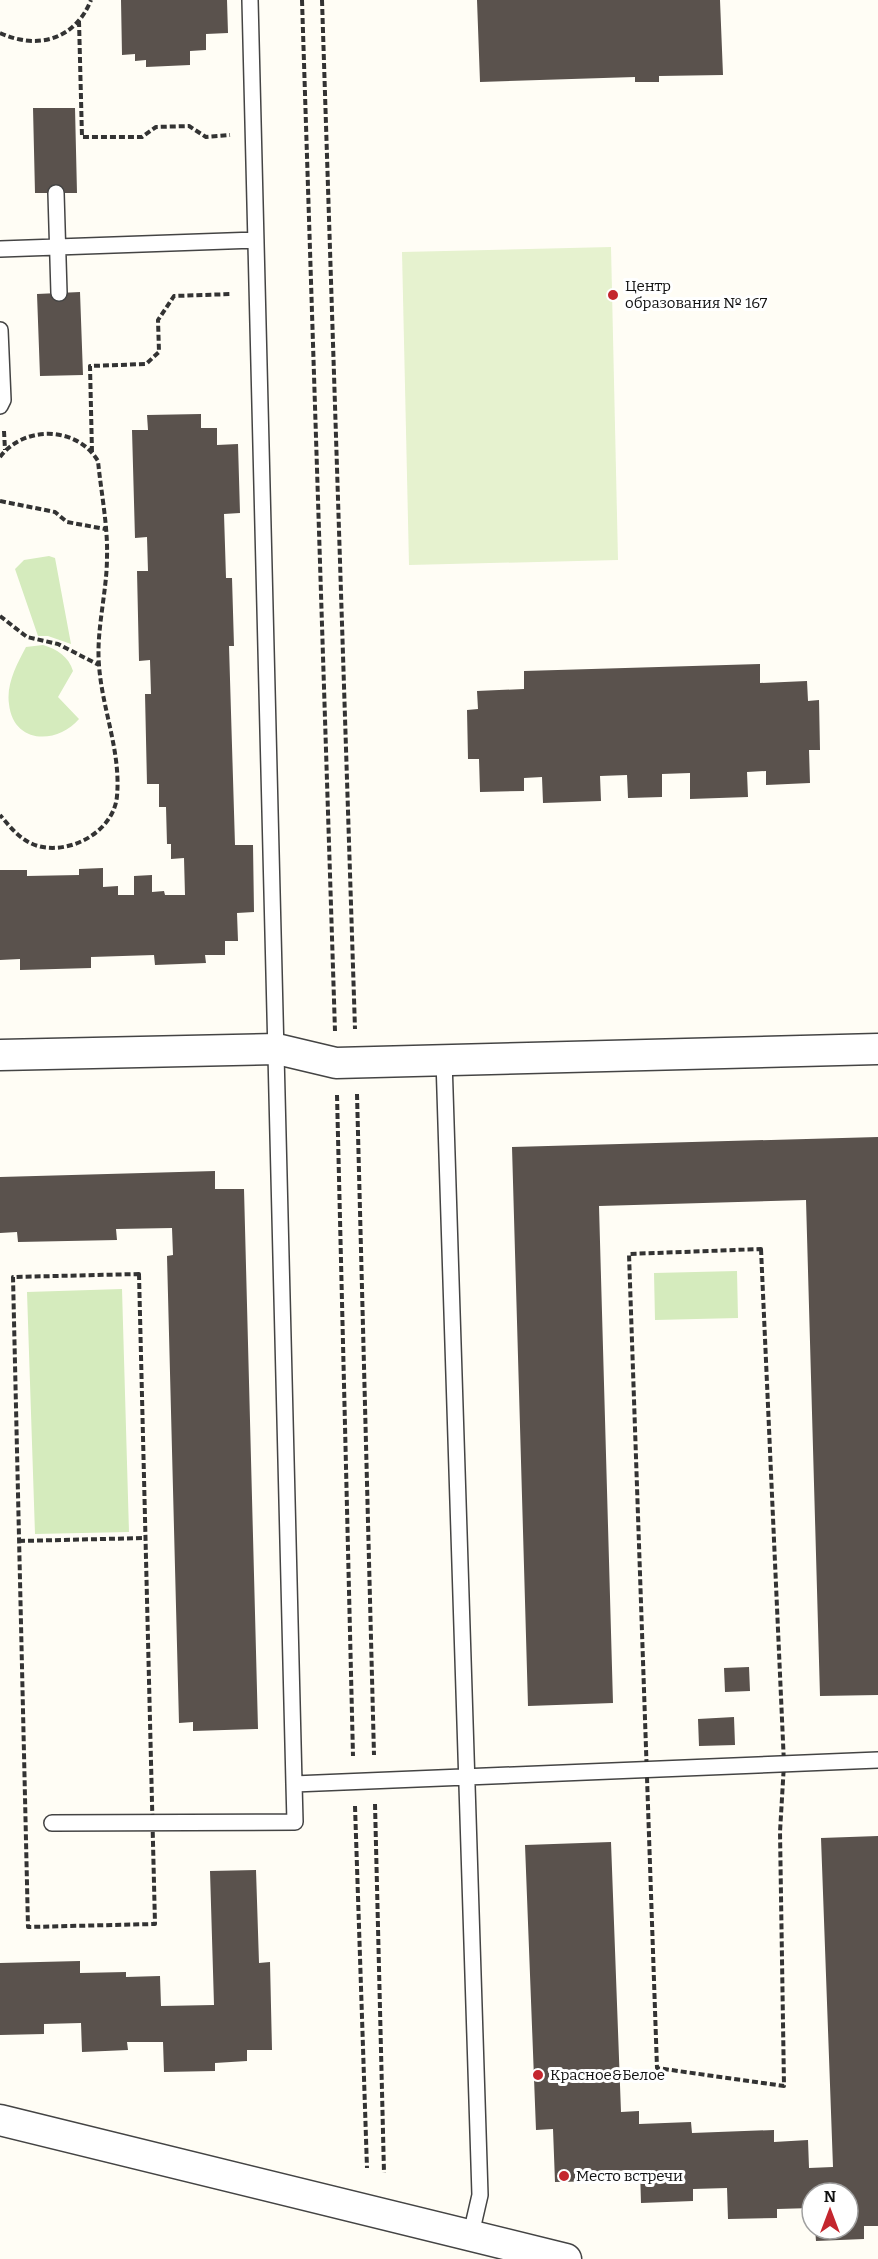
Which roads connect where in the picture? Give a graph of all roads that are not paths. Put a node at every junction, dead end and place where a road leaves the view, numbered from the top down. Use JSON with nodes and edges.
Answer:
{"nodes":[{"id":1,"x":250,"y":0,"type":"edge"},
{"id":2,"x":56,"y":193,"type":"dead end"},
{"id":3,"x":256,"y":240,"type":"junction"},
{"id":4,"x":57,"y":247,"type":"junction"},
{"id":5,"x":0,"y":249,"type":"edge"},
{"id":6,"x":59,"y":293,"type":"dead end"},
{"id":7,"x":0,"y":330,"type":"edge"},
{"id":8,"x":0,"y":406,"type":"edge"},
{"id":9,"x":277,"y":1049,"type":"junction"},
{"id":10,"x":878,"y":1049,"type":"edge"},
{"id":11,"x":0,"y":1055,"type":"edge"},
{"id":12,"x":444,"y":1060,"type":"junction"},
{"id":13,"x":878,"y":1760,"type":"edge"},
{"id":14,"x":466,"y":1777,"type":"junction"},
{"id":15,"x":294,"y":1784,"type":"junction"},
{"id":16,"x":52,"y":1823,"type":"dead end"},
{"id":17,"x":0,"y":2121,"type":"edge"},
{"id":18,"x":471,"y":2234,"type":"junction"},
{"id":19,"x":566,"y":2259,"type":"edge"}],
"edges":[{"from":1,"to":3,"type":"lane"},
{"from":2,"to":4,"type":"lane"},
{"from":3,"to":4,"type":"lane"},
{"from":3,"to":9,"type":"lane"},
{"from":4,"to":5,"type":"lane"},
{"from":4,"to":6,"type":"lane"},
{"from":7,"to":8,"type":"lane"},
{"from":9,"to":11,"type":"street"},
{"from":9,"to":12,"type":"street"},
{"from":9,"to":15,"type":"lane"},
{"from":10,"to":12,"type":"street"},
{"from":12,"to":14,"type":"lane"},
{"from":13,"to":14,"type":"lane"},
{"from":14,"to":15,"type":"lane"},
{"from":14,"to":18,"type":"lane"},
{"from":15,"to":16,"type":"lane"},
{"from":17,"to":18,"type":"street"},
{"from":18,"to":19,"type":"street"}]}
